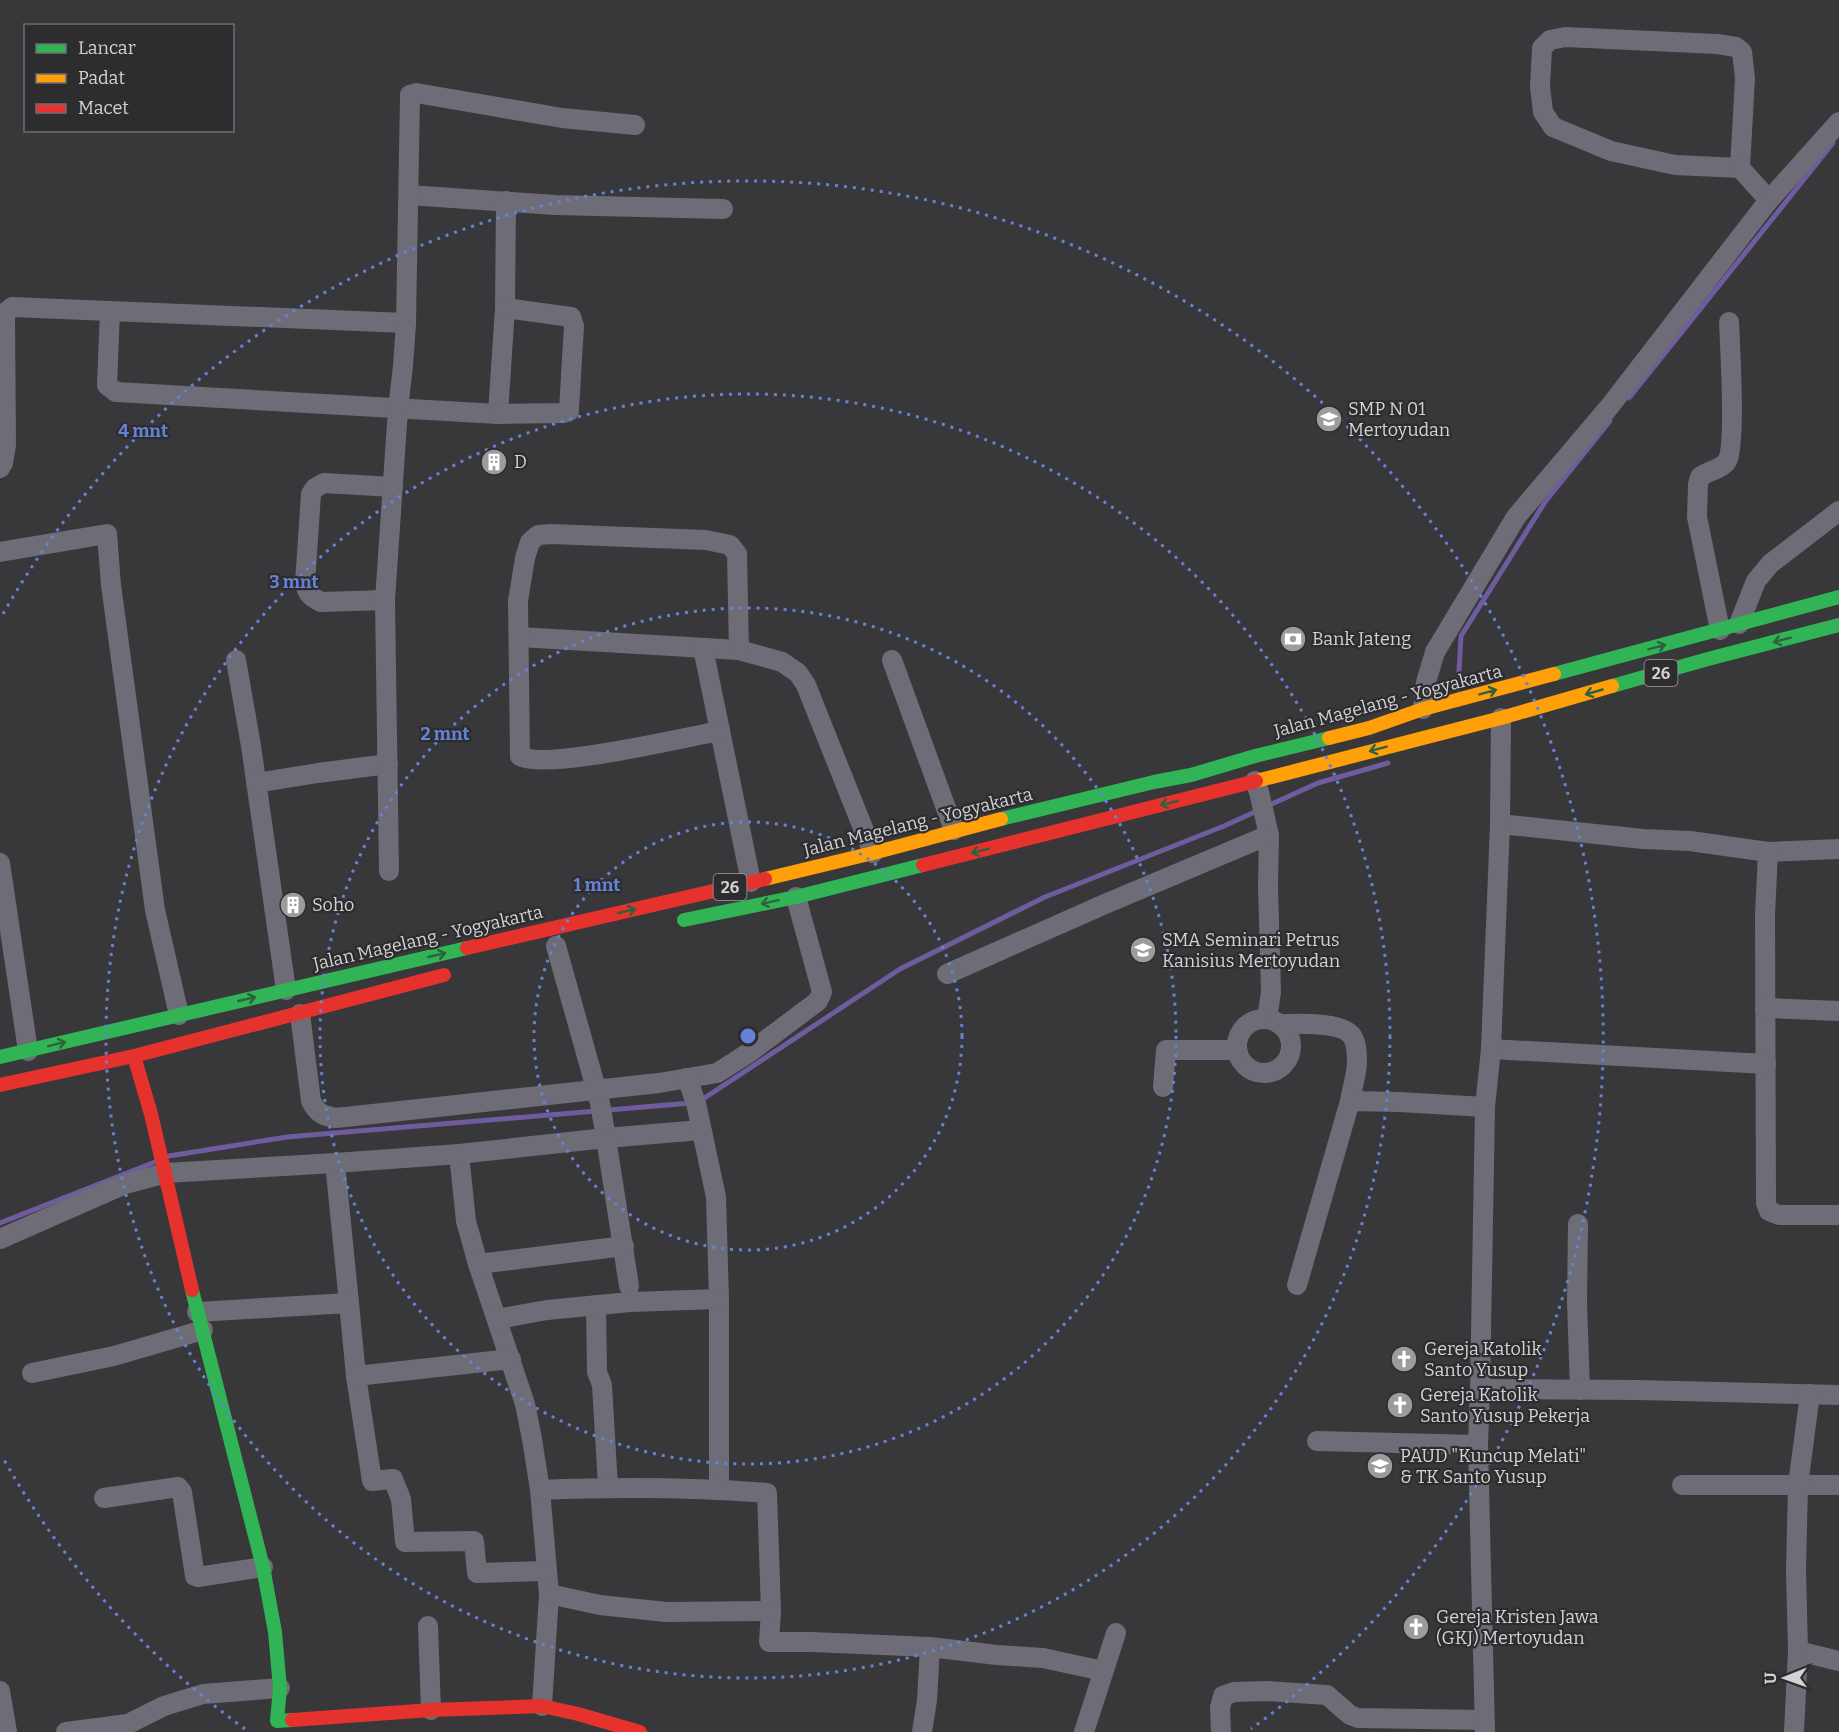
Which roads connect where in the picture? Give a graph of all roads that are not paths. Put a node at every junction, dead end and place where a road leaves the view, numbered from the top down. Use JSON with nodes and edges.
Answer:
{"nodes":[{"id":1,"x":1839,"y":122,"type":"edge"},
{"id":2,"x":635,"y":125,"type":"dead end"},
{"id":3,"x":1740,"y":168,"type":"junction"},
{"id":4,"x":409,"y":195,"type":"junction"},
{"id":5,"x":1769,"y":200,"type":"junction"},
{"id":6,"x":506,"y":201,"type":"junction"},
{"id":7,"x":723,"y":209,"type":"dead end"},
{"id":8,"x":505,"y":308,"type":"junction"},
{"id":9,"x":110,"y":311,"type":"junction"},
{"id":10,"x":1729,"y":322,"type":"dead end"},
{"id":11,"x":406,"y":323,"type":"junction"},
{"id":12,"x":398,"y":409,"type":"junction"},
{"id":13,"x":498,"y":414,"type":"junction"},
{"id":14,"x":0,"y":468,"type":"edge"},
{"id":15,"x":393,"y":488,"type":"junction"},
{"id":16,"x":1839,"y":511,"type":"edge"},
{"id":17,"x":0,"y":552,"type":"edge"},
{"id":18,"x":1839,"y":597,"type":"edge"},
{"id":19,"x":385,"y":600,"type":"junction"},
{"id":20,"x":1739,"y":624,"type":"junction"},
{"id":21,"x":1839,"y":625,"type":"edge"},
{"id":22,"x":1720,"y":630,"type":"junction"},
{"id":23,"x":519,"y":637,"type":"junction"},
{"id":24,"x":703,"y":648,"type":"junction"},
{"id":25,"x":739,"y":650,"type":"junction"},
{"id":26,"x":236,"y":660,"type":"dead end"},
{"id":27,"x":892,"y":660,"type":"dead end"},
{"id":28,"x":1423,"y":709,"type":"junction"},
{"id":29,"x":1492,"y":720,"type":"junction"},
{"id":30,"x":720,"y":731,"type":"junction"},
{"id":31,"x":388,"y":764,"type":"junction"},
{"id":32,"x":1191,"y":775,"type":"junction"},
{"id":33,"x":256,"y":783,"type":"junction"},
{"id":34,"x":1257,"y":786,"type":"junction"},
{"id":35,"x":1195,"y":796,"type":"junction"},
{"id":36,"x":1500,"y":824,"type":"junction"},
{"id":37,"x":1267,"y":827,"type":"junction"},
{"id":38,"x":954,"y":830,"type":"junction"},
{"id":39,"x":1839,"y":849,"type":"edge"},
{"id":40,"x":1768,"y":852,"type":"junction"},
{"id":41,"x":873,"y":853,"type":"junction"},
{"id":42,"x":0,"y":863,"type":"edge"},
{"id":43,"x":389,"y":871,"type":"dead end"},
{"id":44,"x":751,"y":882,"type":"junction"},
{"id":45,"x":796,"y":897,"type":"junction"},
{"id":46,"x":670,"y":923,"type":"dead end"},
{"id":47,"x":556,"y":946,"type":"dead end"},
{"id":48,"x":456,"y":972,"type":"dead end"},
{"id":49,"x":946,"y":974,"type":"dead end"},
{"id":50,"x":286,"y":990,"type":"junction"},
{"id":51,"x":1765,"y":1008,"type":"junction"},
{"id":52,"x":1839,"y":1011,"type":"edge"},
{"id":53,"x":300,"y":1014,"type":"junction"},
{"id":54,"x":179,"y":1015,"type":"junction"},
{"id":55,"x":1273,"y":1021,"type":"junction"},
{"id":56,"x":1491,"y":1049,"type":"junction"},
{"id":57,"x":1237,"y":1050,"type":"junction"},
{"id":58,"x":28,"y":1051,"type":"junction"},
{"id":59,"x":134,"y":1056,"type":"junction"},
{"id":60,"x":0,"y":1057,"type":"edge"},
{"id":61,"x":1766,"y":1064,"type":"junction"},
{"id":62,"x":687,"y":1078,"type":"junction"},
{"id":63,"x":0,"y":1085,"type":"edge"},
{"id":64,"x":1163,"y":1087,"type":"dead end"},
{"id":65,"x":1350,"y":1101,"type":"junction"},
{"id":66,"x":1485,"y":1107,"type":"junction"},
{"id":67,"x":601,"y":1113,"type":"junction"},
{"id":68,"x":701,"y":1127,"type":"junction"},
{"id":69,"x":459,"y":1154,"type":"junction"},
{"id":70,"x":335,"y":1164,"type":"junction"},
{"id":71,"x":165,"y":1170,"type":"junction"},
{"id":72,"x":1839,"y":1215,"type":"edge"},
{"id":73,"x":1578,"y":1224,"type":"dead end"},
{"id":74,"x":0,"y":1239,"type":"edge"},
{"id":75,"x":624,"y":1246,"type":"junction"},
{"id":76,"x":478,"y":1264,"type":"junction"},
{"id":77,"x":1297,"y":1285,"type":"dead end"},
{"id":78,"x":630,"y":1286,"type":"dead end"},
{"id":79,"x":719,"y":1299,"type":"junction"},
{"id":80,"x":349,"y":1303,"type":"junction"},
{"id":81,"x":596,"y":1305,"type":"junction"},
{"id":82,"x":497,"y":1319,"type":"junction"},
{"id":83,"x":200,"y":1321,"type":"junction"},
{"id":84,"x":511,"y":1359,"type":"junction"},
{"id":85,"x":32,"y":1373,"type":"dead end"},
{"id":86,"x":356,"y":1376,"type":"junction"},
{"id":87,"x":1480,"y":1389,"type":"junction"},
{"id":88,"x":1580,"y":1390,"type":"junction"},
{"id":89,"x":1810,"y":1394,"type":"junction"},
{"id":90,"x":1839,"y":1395,"type":"edge"},
{"id":91,"x":1317,"y":1441,"type":"dead end"},
{"id":92,"x":1478,"y":1445,"type":"junction"},
{"id":93,"x":1682,"y":1485,"type":"dead end"},
{"id":94,"x":1798,"y":1485,"type":"junction"},
{"id":95,"x":1839,"y":1485,"type":"edge"},
{"id":96,"x":608,"y":1487,"type":"junction"},
{"id":97,"x":718,"y":1489,"type":"junction"},
{"id":98,"x":540,"y":1490,"type":"junction"},
{"id":99,"x":104,"y":1498,"type":"dead end"},
{"id":100,"x":263,"y":1567,"type":"junction"},
{"id":101,"x":547,"y":1571,"type":"junction"},
{"id":102,"x":549,"y":1594,"type":"junction"},
{"id":103,"x":771,"y":1611,"type":"junction"},
{"id":104,"x":428,"y":1626,"type":"dead end"},
{"id":105,"x":1116,"y":1633,"type":"dead end"},
{"id":106,"x":930,"y":1647,"type":"junction"},
{"id":107,"x":1798,"y":1651,"type":"junction"},
{"id":108,"x":1839,"y":1661,"type":"edge"},
{"id":109,"x":1103,"y":1671,"type":"junction"},
{"id":110,"x":280,"y":1688,"type":"junction"},
{"id":111,"x":0,"y":1691,"type":"edge"},
{"id":112,"x":542,"y":1706,"type":"junction"},
{"id":113,"x":431,"y":1710,"type":"junction"},
{"id":114,"x":1484,"y":1726,"type":"edge"},
{"id":115,"x":276,"y":1727,"type":"edge"},
{"id":116,"x":628,"y":1730,"type":"edge"},
{"id":117,"x":7,"y":1732,"type":"edge"},
{"id":118,"x":66,"y":1732,"type":"edge"},
{"id":119,"x":922,"y":1732,"type":"edge"},
{"id":120,"x":1084,"y":1732,"type":"edge"},
{"id":121,"x":1221,"y":1732,"type":"edge"},
{"id":122,"x":1794,"y":1732,"type":"edge"}],
"edges":[{"from":1,"to":5,"type":"street"},
{"from":2,"to":4,"type":"street"},
{"from":3,"to":3,"type":"street"},
{"from":3,"to":5,"type":"street"},
{"from":4,"to":6,"type":"street"},
{"from":4,"to":11,"type":"street"},
{"from":5,"to":28,"type":"street"},
{"from":6,"to":7,"type":"street"},
{"from":6,"to":8,"type":"street"},
{"from":8,"to":13,"type":"street"},
{"from":8,"to":13,"type":"street"},
{"from":9,"to":11,"type":"street"},
{"from":9,"to":12,"type":"street"},
{"from":9,"to":14,"type":"street"},
{"from":10,"to":22,"type":"street"},
{"from":11,"to":12,"type":"street"},
{"from":12,"to":13,"type":"street"},
{"from":12,"to":15,"type":"street"},
{"from":15,"to":19,"type":"street"},
{"from":15,"to":19,"type":"street"},
{"from":16,"to":20,"type":"street"},
{"from":17,"to":54,"type":"street"},
{"from":18,"to":20,"type":"main road","name":"Jalan Magelang - Yogyakarta","number":"26"},
{"from":19,"to":31,"type":"street"},
{"from":20,"to":22,"type":"main road","name":"Jalan Magelang - Yogyakarta","number":"26"},
{"from":21,"to":29,"type":"main road","number":"26","one_way":true},
{"from":28,"to":22,"type":"main road","name":"Jalan Magelang - Yogyakarta","number":"26","one_way":true},
{"from":23,"to":24,"type":"street"},
{"from":23,"to":25,"type":"street"},
{"from":23,"to":30,"type":"street"},
{"from":24,"to":25,"type":"street"},
{"from":24,"to":30,"type":"street"},
{"from":25,"to":41,"type":"street"},
{"from":26,"to":33,"type":"street"},
{"from":27,"to":38,"type":"street"},
{"from":28,"to":32,"type":"main road","name":"Jalan Magelang - Yogyakarta","number":"26"},
{"from":29,"to":34,"type":"main road","number":"26","one_way":true},
{"from":29,"to":36,"type":"street"},
{"from":30,"to":44,"type":"street"},
{"from":31,"to":33,"type":"street"},
{"from":31,"to":43,"type":"street"},
{"from":32,"to":35,"type":"main road"},
{"from":32,"to":38,"type":"main road","name":"Jalan Magelang - Yogyakarta","number":"26"},
{"from":33,"to":50,"type":"street"},
{"from":34,"to":35,"type":"main road","number":"26"},
{"from":34,"to":37,"type":"street"},
{"from":35,"to":45,"type":"main road","number":"26","one_way":true},
{"from":36,"to":40,"type":"street"},
{"from":36,"to":56,"type":"street"},
{"from":37,"to":49,"type":"street"},
{"from":37,"to":55,"type":"street"},
{"from":38,"to":41,"type":"main road","name":"Jalan Magelang - Yogyakarta","number":"26"},
{"from":39,"to":40,"type":"street"},
{"from":40,"to":51,"type":"street"},
{"from":41,"to":44,"type":"main road","name":"Jalan Magelang - Yogyakarta","number":"26"},
{"from":42,"to":58,"type":"street"},
{"from":50,"to":44,"type":"main road","name":"Jalan Magelang - Yogyakarta","number":"26","one_way":true},
{"from":45,"to":46,"type":"main road","number":"26","one_way":true},
{"from":45,"to":62,"type":"street"},
{"from":47,"to":67,"type":"street"},
{"from":48,"to":53,"type":"main road"},
{"from":54,"to":50,"type":"main road","name":"Jalan Magelang - Yogyakarta","number":"26","one_way":true},
{"from":51,"to":52,"type":"street"},
{"from":51,"to":61,"type":"street"},
{"from":53,"to":59,"type":"main road"},
{"from":53,"to":67,"type":"street"},
{"from":58,"to":54,"type":"main road","name":"Jalan Magelang - Yogyakarta","number":"26","one_way":true},
{"from":55,"to":57,"type":"street"},
{"from":55,"to":57,"type":"street"},
{"from":55,"to":65,"type":"street"},
{"from":56,"to":61,"type":"street"},
{"from":56,"to":66,"type":"street"},
{"from":57,"to":64,"type":"street"},
{"from":58,"to":60,"type":"main road","name":"Jalan Magelang - Yogyakarta","number":"26"},
{"from":59,"to":63,"type":"main road"},
{"from":59,"to":71,"type":"main road"},
{"from":61,"to":72,"type":"street"},
{"from":62,"to":67,"type":"street"},
{"from":62,"to":68,"type":"street"},
{"from":65,"to":66,"type":"street"},
{"from":65,"to":77,"type":"street"},
{"from":66,"to":87,"type":"street"},
{"from":67,"to":68,"type":"street"},
{"from":67,"to":69,"type":"street"},
{"from":67,"to":75,"type":"street"},
{"from":68,"to":79,"type":"street"},
{"from":69,"to":70,"type":"street"},
{"from":69,"to":76,"type":"street"},
{"from":70,"to":71,"type":"street"},
{"from":70,"to":80,"type":"street"},
{"from":71,"to":74,"type":"street"},
{"from":71,"to":83,"type":"main road"},
{"from":73,"to":88,"type":"street"},
{"from":75,"to":76,"type":"street"},
{"from":75,"to":78,"type":"street"},
{"from":76,"to":82,"type":"street"},
{"from":79,"to":81,"type":"street"},
{"from":79,"to":97,"type":"street"},
{"from":80,"to":83,"type":"street"},
{"from":80,"to":86,"type":"street"},
{"from":81,"to":82,"type":"street"},
{"from":81,"to":96,"type":"street"},
{"from":82,"to":84,"type":"street"},
{"from":83,"to":85,"type":"street"},
{"from":83,"to":100,"type":"main road"},
{"from":84,"to":86,"type":"street"},
{"from":84,"to":98,"type":"street"},
{"from":86,"to":101,"type":"street"},
{"from":87,"to":88,"type":"street"},
{"from":87,"to":92,"type":"street"},
{"from":88,"to":89,"type":"street"},
{"from":89,"to":90,"type":"street"},
{"from":89,"to":94,"type":"street"},
{"from":91,"to":92,"type":"street"},
{"from":92,"to":114,"type":"street"},
{"from":93,"to":94,"type":"street"},
{"from":94,"to":95,"type":"street"},
{"from":94,"to":107,"type":"street"},
{"from":96,"to":97,"type":"street"},
{"from":96,"to":98,"type":"street"},
{"from":97,"to":103,"type":"street"},
{"from":98,"to":101,"type":"street"},
{"from":99,"to":100,"type":"street"},
{"from":100,"to":110,"type":"main road"},
{"from":101,"to":102,"type":"street"},
{"from":102,"to":103,"type":"street"},
{"from":102,"to":112,"type":"street"},
{"from":103,"to":106,"type":"street"},
{"from":104,"to":113,"type":"street"},
{"from":105,"to":109,"type":"street"},
{"from":106,"to":109,"type":"street"},
{"from":106,"to":119,"type":"street"},
{"from":107,"to":108,"type":"street"},
{"from":107,"to":122,"type":"street"},
{"from":109,"to":120,"type":"street"},
{"from":110,"to":115,"type":"main road"},
{"from":110,"to":118,"type":"street"},
{"from":111,"to":117,"type":"street"},
{"from":112,"to":113,"type":"main road"},
{"from":112,"to":116,"type":"main road"},
{"from":113,"to":115,"type":"main road"},
{"from":114,"to":121,"type":"street"}]}
